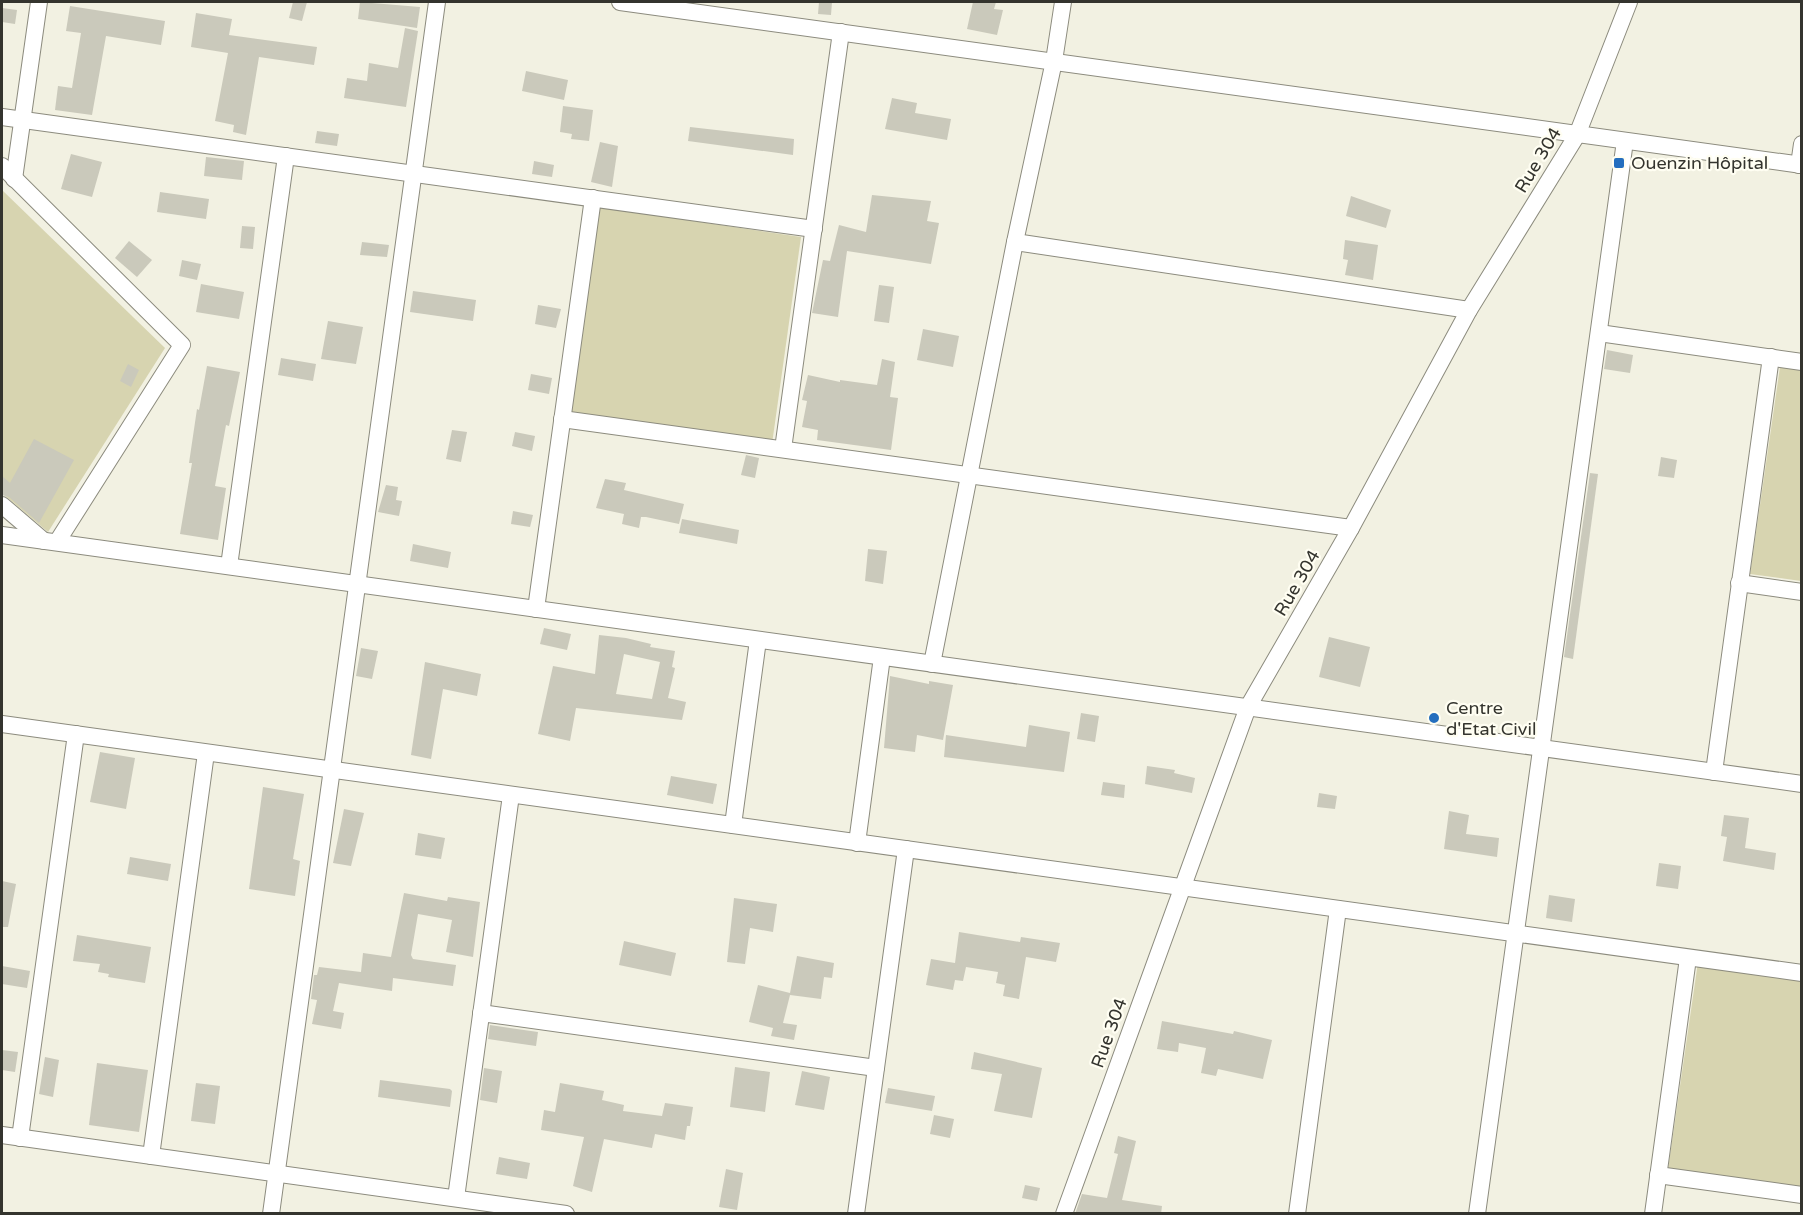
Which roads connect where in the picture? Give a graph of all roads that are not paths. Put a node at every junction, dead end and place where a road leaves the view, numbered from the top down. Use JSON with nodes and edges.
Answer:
{"nodes":[{"id":1,"x":39,"y":2,"type":"edge"},
{"id":2,"x":437,"y":2,"type":"edge"},
{"id":3,"x":622,"y":2,"type":"edge"},
{"id":4,"x":1063,"y":2,"type":"edge"},
{"id":5,"x":1629,"y":2,"type":"edge"},
{"id":6,"x":841,"y":32,"type":"junction"},
{"id":7,"x":1054,"y":62,"type":"junction"},
{"id":8,"x":2,"y":117,"type":"edge"},
{"id":9,"x":23,"y":120,"type":"junction"},
{"id":10,"x":1577,"y":135,"type":"junction"},
{"id":11,"x":1625,"y":141,"type":"junction"},
{"id":12,"x":1802,"y":144,"type":"edge"},
{"id":13,"x":286,"y":156,"type":"junction"},
{"id":14,"x":1800,"y":165,"type":"edge"},
{"id":15,"x":2,"y":166,"type":"edge"},
{"id":16,"x":413,"y":174,"type":"junction"},
{"id":17,"x":14,"y":179,"type":"junction"},
{"id":18,"x":593,"y":198,"type":"junction"},
{"id":19,"x":814,"y":229,"type":"junction"},
{"id":20,"x":1015,"y":242,"type":"junction"},
{"id":21,"x":1469,"y":310,"type":"junction"},
{"id":22,"x":1599,"y":333,"type":"junction"},
{"id":23,"x":1771,"y":357,"type":"junction"},
{"id":24,"x":1802,"y":362,"type":"edge"},
{"id":25,"x":562,"y":419,"type":"junction"},
{"id":26,"x":783,"y":449,"type":"junction"},
{"id":27,"x":969,"y":475,"type":"junction"},
{"id":28,"x":2,"y":505,"type":"edge"},
{"id":29,"x":1351,"y":528,"type":"junction"},
{"id":30,"x":2,"y":535,"type":"edge"},
{"id":31,"x":51,"y":542,"type":"junction"},
{"id":32,"x":229,"y":566,"type":"junction"},
{"id":33,"x":1740,"y":583,"type":"junction"},
{"id":34,"x":357,"y":584,"type":"junction"},
{"id":35,"x":1802,"y":592,"type":"edge"},
{"id":36,"x":536,"y":609,"type":"junction"},
{"id":37,"x":758,"y":640,"type":"junction"},
{"id":38,"x":882,"y":657,"type":"junction"},
{"id":39,"x":932,"y":664,"type":"junction"},
{"id":40,"x":1248,"y":707,"type":"junction"},
{"id":41,"x":2,"y":724,"type":"edge"},
{"id":42,"x":76,"y":734,"type":"junction"},
{"id":43,"x":1541,"y":748,"type":"junction"},
{"id":44,"x":206,"y":753,"type":"junction"},
{"id":45,"x":331,"y":770,"type":"junction"},
{"id":46,"x":1714,"y":772,"type":"junction"},
{"id":47,"x":1802,"y":784,"type":"edge"},
{"id":48,"x":511,"y":795,"type":"junction"},
{"id":49,"x":733,"y":825,"type":"junction"},
{"id":50,"x":857,"y":843,"type":"junction"},
{"id":51,"x":906,"y":849,"type":"junction"},
{"id":52,"x":1183,"y":888,"type":"junction"},
{"id":53,"x":1338,"y":909,"type":"junction"},
{"id":54,"x":1515,"y":934,"type":"junction"},
{"id":55,"x":1688,"y":958,"type":"junction"},
{"id":56,"x":1802,"y":973,"type":"edge"},
{"id":57,"x":481,"y":1013,"type":"junction"},
{"id":58,"x":876,"y":1068,"type":"junction"},
{"id":59,"x":2,"y":1135,"type":"edge"},
{"id":60,"x":20,"y":1138,"type":"junction"},
{"id":61,"x":151,"y":1156,"type":"junction"},
{"id":62,"x":276,"y":1173,"type":"junction"},
{"id":63,"x":1658,"y":1175,"type":"junction"},
{"id":64,"x":1802,"y":1195,"type":"edge"},
{"id":65,"x":456,"y":1198,"type":"junction"},
{"id":66,"x":271,"y":1214,"type":"edge"},
{"id":67,"x":566,"y":1214,"type":"edge"},
{"id":68,"x":856,"y":1214,"type":"edge"},
{"id":69,"x":1064,"y":1214,"type":"edge"},
{"id":70,"x":1297,"y":1214,"type":"edge"},
{"id":71,"x":1477,"y":1214,"type":"edge"},
{"id":72,"x":1653,"y":1214,"type":"edge"}],
"edges":[{"from":1,"to":9,"type":"street"},
{"from":2,"to":16,"type":"street"},
{"from":3,"to":6,"type":"street"},
{"from":4,"to":7,"type":"street"},
{"from":5,"to":10,"type":"street","name":"Rue 304"},
{"from":6,"to":7,"type":"street"},
{"from":6,"to":19,"type":"street"},
{"from":7,"to":10,"type":"street"},
{"from":7,"to":20,"type":"street"},
{"from":8,"to":9,"type":"street"},
{"from":9,"to":13,"type":"street"},
{"from":9,"to":17,"type":"street"},
{"from":10,"to":11,"type":"street"},
{"from":10,"to":21,"type":"street","name":"Rue 304"},
{"from":11,"to":14,"type":"street"},
{"from":11,"to":22,"type":"street"},
{"from":12,"to":14,"type":"street"},
{"from":13,"to":16,"type":"street"},
{"from":13,"to":32,"type":"street"},
{"from":15,"to":17,"type":"street"},
{"from":16,"to":18,"type":"street"},
{"from":16,"to":34,"type":"street"},
{"from":17,"to":31,"type":"street"},
{"from":18,"to":19,"type":"street"},
{"from":18,"to":25,"type":"street"},
{"from":19,"to":26,"type":"street"},
{"from":20,"to":21,"type":"street"},
{"from":20,"to":27,"type":"street"},
{"from":21,"to":29,"type":"street","name":"Rue 304"},
{"from":22,"to":23,"type":"street"},
{"from":22,"to":43,"type":"street"},
{"from":23,"to":24,"type":"street"},
{"from":23,"to":33,"type":"street"},
{"from":25,"to":26,"type":"street"},
{"from":25,"to":36,"type":"street"},
{"from":26,"to":27,"type":"street"},
{"from":27,"to":29,"type":"street"},
{"from":27,"to":39,"type":"street"},
{"from":28,"to":31,"type":"street"},
{"from":29,"to":40,"type":"street","name":"Rue 304"},
{"from":30,"to":31,"type":"street"},
{"from":31,"to":32,"type":"street"},
{"from":32,"to":34,"type":"street"},
{"from":33,"to":35,"type":"street"},
{"from":33,"to":46,"type":"street"},
{"from":34,"to":36,"type":"street"},
{"from":34,"to":45,"type":"street"},
{"from":36,"to":37,"type":"street"},
{"from":37,"to":38,"type":"street"},
{"from":37,"to":49,"type":"street"},
{"from":38,"to":39,"type":"street"},
{"from":38,"to":50,"type":"street"},
{"from":39,"to":40,"type":"street"},
{"from":40,"to":43,"type":"street"},
{"from":40,"to":52,"type":"street","name":"Rue 304"},
{"from":41,"to":42,"type":"street"},
{"from":42,"to":44,"type":"street"},
{"from":42,"to":60,"type":"street"},
{"from":43,"to":46,"type":"street"},
{"from":43,"to":54,"type":"street"},
{"from":44,"to":45,"type":"street"},
{"from":44,"to":61,"type":"street"},
{"from":45,"to":48,"type":"street"},
{"from":45,"to":62,"type":"street"},
{"from":46,"to":47,"type":"street"},
{"from":48,"to":49,"type":"street"},
{"from":48,"to":57,"type":"street"},
{"from":49,"to":50,"type":"street"},
{"from":50,"to":51,"type":"street"},
{"from":51,"to":52,"type":"street"},
{"from":51,"to":58,"type":"street"},
{"from":52,"to":53,"type":"street"},
{"from":52,"to":69,"type":"street","name":"Rue 304"},
{"from":53,"to":54,"type":"street"},
{"from":53,"to":70,"type":"street"},
{"from":54,"to":55,"type":"street"},
{"from":54,"to":71,"type":"street"},
{"from":55,"to":56,"type":"street"},
{"from":55,"to":63,"type":"street"},
{"from":57,"to":58,"type":"street"},
{"from":57,"to":65,"type":"street"},
{"from":58,"to":68,"type":"street"},
{"from":59,"to":60,"type":"street"},
{"from":60,"to":61,"type":"street"},
{"from":61,"to":62,"type":"street"},
{"from":62,"to":65,"type":"street"},
{"from":62,"to":66,"type":"street"},
{"from":63,"to":64,"type":"street"},
{"from":63,"to":72,"type":"street"},
{"from":65,"to":67,"type":"street"}]}
